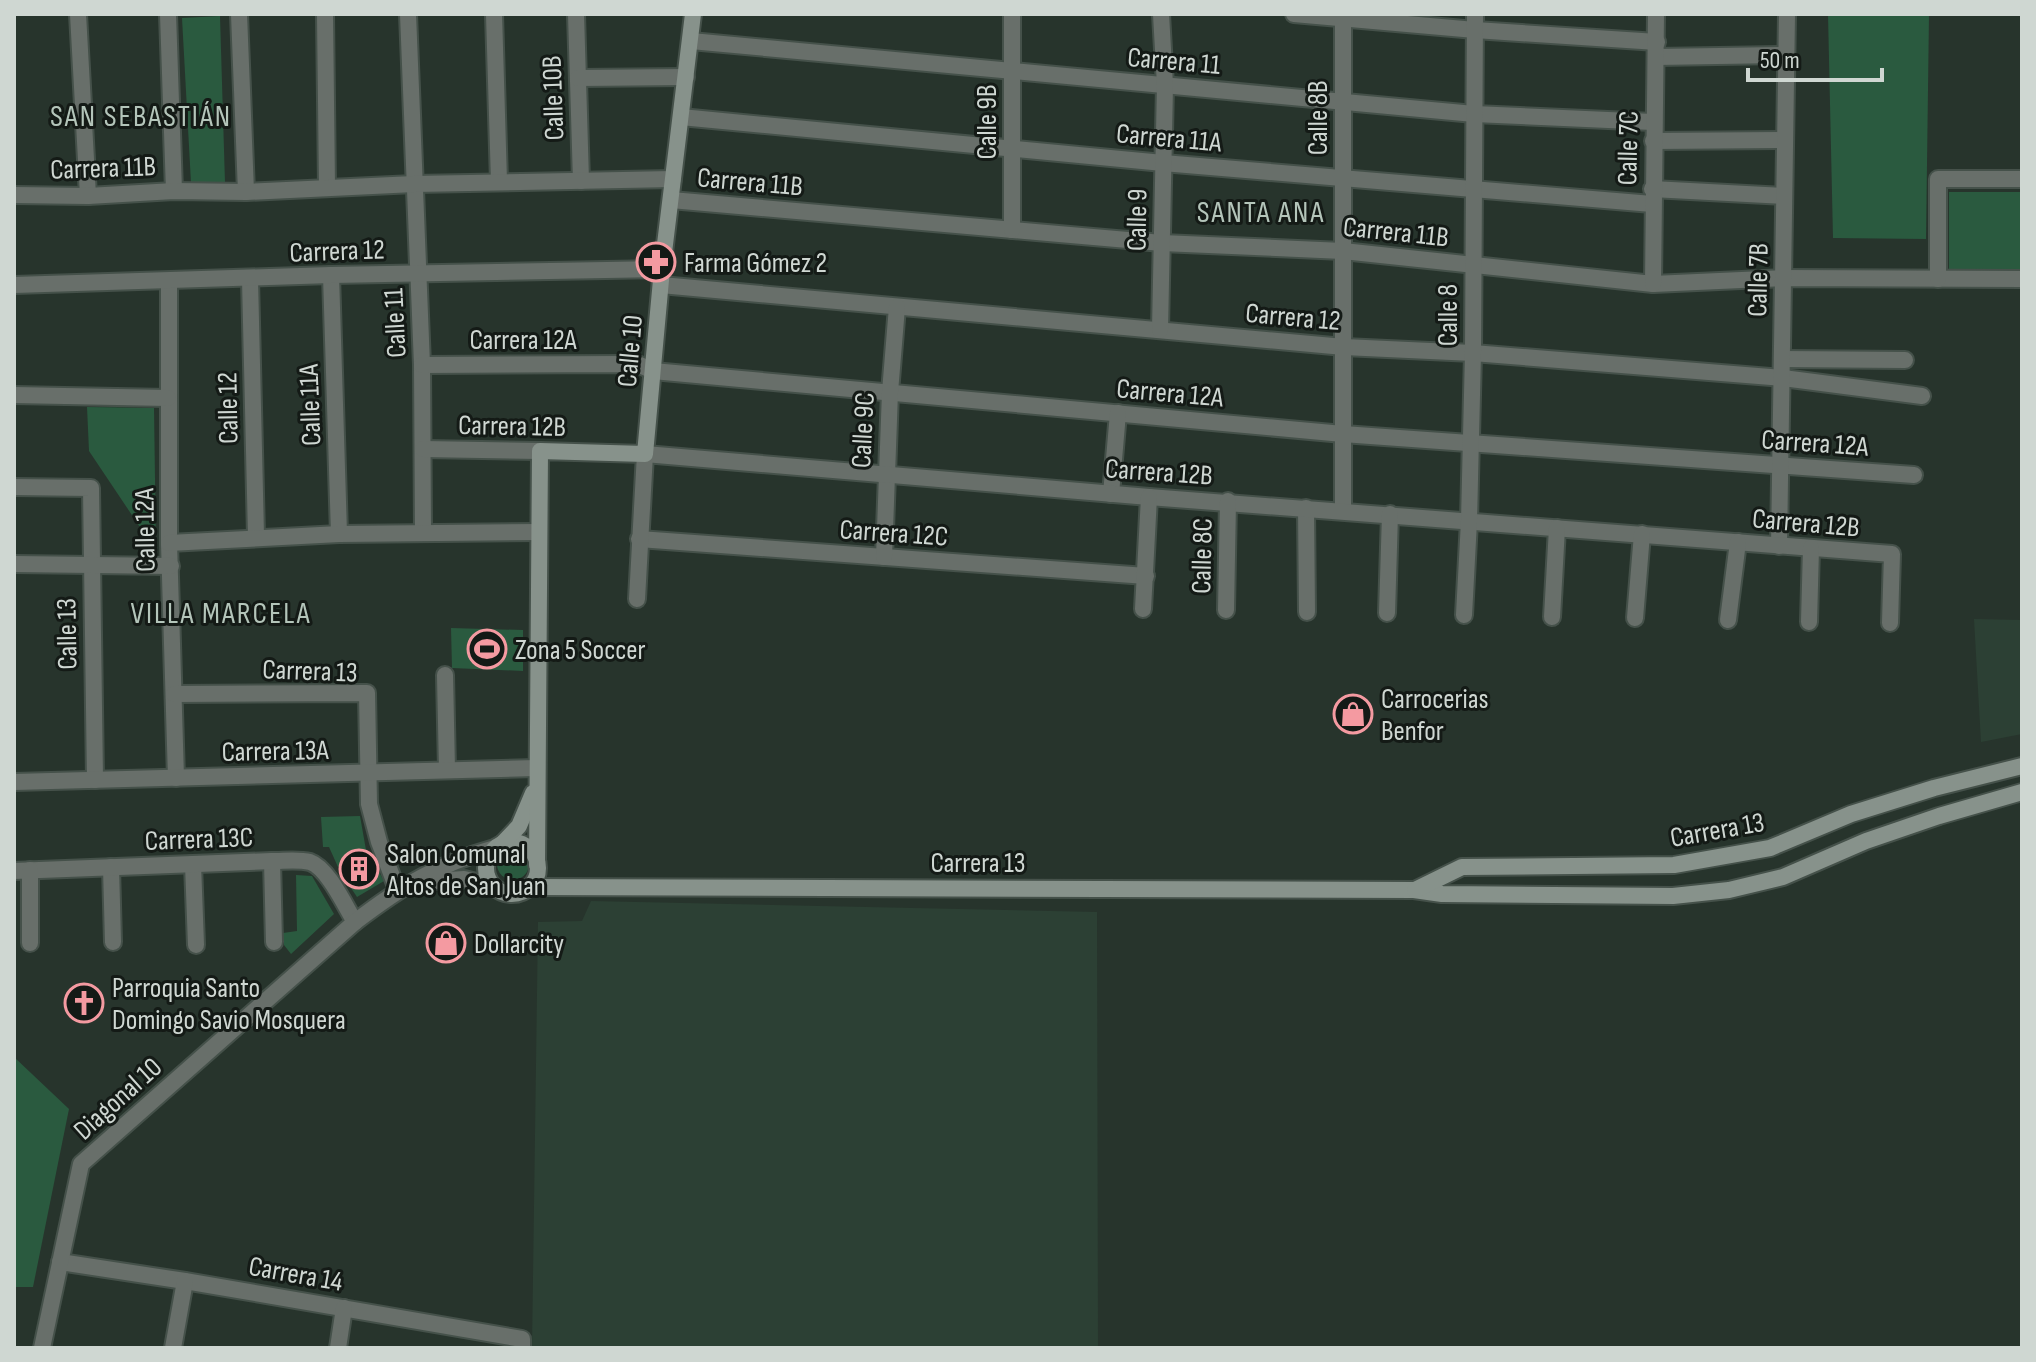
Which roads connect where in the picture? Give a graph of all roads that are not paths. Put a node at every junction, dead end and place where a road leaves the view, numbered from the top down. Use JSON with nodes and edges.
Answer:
{"nodes":[{"id":1,"x":78,"y":14,"type":"edge"},
{"id":2,"x":168,"y":14,"type":"edge"},
{"id":3,"x":239,"y":14,"type":"edge"},
{"id":4,"x":325,"y":14,"type":"edge"},
{"id":5,"x":408,"y":14,"type":"edge"},
{"id":6,"x":494,"y":14,"type":"edge"},
{"id":7,"x":576,"y":14,"type":"edge"},
{"id":8,"x":693,"y":14,"type":"edge"},
{"id":9,"x":1012,"y":14,"type":"edge"},
{"id":10,"x":1161,"y":14,"type":"edge"},
{"id":11,"x":1294,"y":14,"type":"edge"},
{"id":12,"x":1656,"y":14,"type":"edge"},
{"id":13,"x":1787,"y":14,"type":"edge"},
{"id":14,"x":1343,"y":16,"type":"edge"},
{"id":15,"x":1475,"y":22,"type":"edge"},
{"id":16,"x":691,"y":41,"type":"junction"},
{"id":17,"x":1656,"y":50,"type":"junction"},
{"id":18,"x":1786,"y":55,"type":"junction"},
{"id":19,"x":1012,"y":71,"type":"junction"},
{"id":20,"x":686,"y":77,"type":"junction"},
{"id":21,"x":578,"y":78,"type":"junction"},
{"id":22,"x":1165,"y":85,"type":"junction"},
{"id":23,"x":1343,"y":101,"type":"junction"},
{"id":24,"x":1474,"y":114,"type":"junction"},
{"id":25,"x":681,"y":117,"type":"junction"},
{"id":26,"x":1653,"y":122,"type":"junction"},
{"id":27,"x":1785,"y":140,"type":"junction"},
{"id":28,"x":1653,"y":141,"type":"junction"},
{"id":29,"x":1012,"y":147,"type":"junction"},
{"id":30,"x":1163,"y":163,"type":"junction"},
{"id":31,"x":1343,"y":178,"type":"junction"},
{"id":32,"x":673,"y":179,"type":"junction"},
{"id":33,"x":2022,"y":179,"type":"edge"},
{"id":34,"x":581,"y":181,"type":"junction"},
{"id":35,"x":499,"y":182,"type":"junction"},
{"id":36,"x":414,"y":184,"type":"junction"},
{"id":37,"x":327,"y":188,"type":"junction"},
{"id":38,"x":174,"y":191,"type":"junction"},
{"id":39,"x":1474,"y":191,"type":"junction"},
{"id":40,"x":246,"y":192,"type":"junction"},
{"id":41,"x":14,"y":195,"type":"edge"},
{"id":42,"x":88,"y":196,"type":"junction"},
{"id":43,"x":1652,"y":196,"type":"junction"},
{"id":44,"x":1784,"y":196,"type":"junction"},
{"id":45,"x":671,"y":200,"type":"junction"},
{"id":46,"x":1012,"y":230,"type":"junction"},
{"id":47,"x":1162,"y":243,"type":"junction"},
{"id":48,"x":1343,"y":251,"type":"junction"},
{"id":49,"x":1473,"y":264,"type":"junction"},
{"id":50,"x":417,"y":274,"type":"junction"},
{"id":51,"x":331,"y":275,"type":"junction"},
{"id":52,"x":661,"y":277,"type":"junction"},
{"id":53,"x":1783,"y":278,"type":"junction"},
{"id":54,"x":250,"y":279,"type":"junction"},
{"id":55,"x":1938,"y":279,"type":"junction"},
{"id":56,"x":2022,"y":279,"type":"edge"},
{"id":57,"x":169,"y":281,"type":"junction"},
{"id":58,"x":1653,"y":284,"type":"junction"},
{"id":59,"x":14,"y":285,"type":"edge"},
{"id":60,"x":897,"y":307,"type":"junction"},
{"id":61,"x":1160,"y":330,"type":"junction"},
{"id":62,"x":1344,"y":347,"type":"junction"},
{"id":63,"x":1473,"y":353,"type":"junction"},
{"id":64,"x":1782,"y":359,"type":"junction"},
{"id":65,"x":1905,"y":360,"type":"dead end"},
{"id":66,"x":422,"y":365,"type":"junction"},
{"id":67,"x":653,"y":371,"type":"junction"},
{"id":68,"x":1783,"y":378,"type":"junction"},
{"id":69,"x":890,"y":392,"type":"junction"},
{"id":70,"x":14,"y":395,"type":"edge"},
{"id":71,"x":1922,"y":396,"type":"dead end"},
{"id":72,"x":168,"y":398,"type":"junction"},
{"id":73,"x":1118,"y":413,"type":"junction"},
{"id":74,"x":1343,"y":434,"type":"junction"},
{"id":75,"x":1470,"y":444,"type":"junction"},
{"id":76,"x":423,"y":449,"type":"junction"},
{"id":77,"x":540,"y":451,"type":"junction"},
{"id":78,"x":645,"y":454,"type":"junction"},
{"id":79,"x":1780,"y":466,"type":"junction"},
{"id":80,"x":886,"y":474,"type":"junction"},
{"id":81,"x":1914,"y":475,"type":"dead end"},
{"id":82,"x":14,"y":487,"type":"edge"},
{"id":83,"x":1111,"y":494,"type":"junction"},
{"id":84,"x":1149,"y":497,"type":"junction"},
{"id":85,"x":1228,"y":501,"type":"junction"},
{"id":86,"x":1306,"y":508,"type":"junction"},
{"id":87,"x":1343,"y":511,"type":"junction"},
{"id":88,"x":1390,"y":514,"type":"junction"},
{"id":89,"x":1469,"y":521,"type":"junction"},
{"id":90,"x":1557,"y":528,"type":"junction"},
{"id":91,"x":539,"y":532,"type":"junction"},
{"id":92,"x":423,"y":533,"type":"junction"},
{"id":93,"x":339,"y":534,"type":"junction"},
{"id":94,"x":1642,"y":534,"type":"junction"},
{"id":95,"x":256,"y":536,"type":"junction"},
{"id":96,"x":639,"y":539,"type":"junction"},
{"id":97,"x":1738,"y":542,"type":"junction"},
{"id":98,"x":169,"y":543,"type":"junction"},
{"id":99,"x":1779,"y":546,"type":"junction"},
{"id":100,"x":1811,"y":548,"type":"junction"},
{"id":101,"x":884,"y":557,"type":"junction"},
{"id":102,"x":14,"y":564,"type":"edge"},
{"id":103,"x":91,"y":565,"type":"junction"},
{"id":104,"x":171,"y":566,"type":"junction"},
{"id":105,"x":1146,"y":576,"type":"junction"},
{"id":106,"x":637,"y":599,"type":"dead end"},
{"id":107,"x":1143,"y":609,"type":"dead end"},
{"id":108,"x":1226,"y":610,"type":"dead end"},
{"id":109,"x":1307,"y":612,"type":"dead end"},
{"id":110,"x":1387,"y":613,"type":"dead end"},
{"id":111,"x":1464,"y":615,"type":"dead end"},
{"id":112,"x":1552,"y":617,"type":"dead end"},
{"id":113,"x":1635,"y":618,"type":"dead end"},
{"id":114,"x":1728,"y":620,"type":"dead end"},
{"id":115,"x":1809,"y":622,"type":"dead end"},
{"id":116,"x":1890,"y":623,"type":"dead end"},
{"id":117,"x":445,"y":675,"type":"dead end"},
{"id":118,"x":174,"y":694,"type":"junction"},
{"id":119,"x":2022,"y":766,"type":"edge"},
{"id":120,"x":447,"y":770,"type":"junction"},
{"id":121,"x":368,"y":774,"type":"junction"},
{"id":122,"x":536,"y":776,"type":"junction"},
{"id":123,"x":176,"y":778,"type":"junction"},
{"id":124,"x":95,"y":780,"type":"junction"},
{"id":125,"x":14,"y":782,"type":"edge"},
{"id":126,"x":2022,"y":792,"type":"edge"},
{"id":127,"x":499,"y":846,"type":"junction"},
{"id":128,"x":272,"y":861,"type":"junction"},
{"id":129,"x":193,"y":864,"type":"junction"},
{"id":130,"x":111,"y":867,"type":"junction"},
{"id":131,"x":22,"y":870,"type":"edge"},
{"id":132,"x":537,"y":879,"type":"junction"},
{"id":133,"x":492,"y":886,"type":"junction"},
{"id":134,"x":402,"y":887,"type":"junction"},
{"id":135,"x":1414,"y":890,"type":"junction"},
{"id":136,"x":355,"y":922,"type":"junction"},
{"id":137,"x":113,"y":942,"type":"dead end"},
{"id":138,"x":274,"y":942,"type":"dead end"},
{"id":139,"x":30,"y":943,"type":"dead end"},
{"id":140,"x":196,"y":945,"type":"dead end"},
{"id":141,"x":60,"y":1262,"type":"junction"},
{"id":142,"x":185,"y":1281,"type":"junction"},
{"id":143,"x":344,"y":1308,"type":"junction"},
{"id":144,"x":522,"y":1344,"type":"edge"},
{"id":145,"x":42,"y":1348,"type":"edge"},
{"id":146,"x":173,"y":1348,"type":"edge"},
{"id":147,"x":338,"y":1348,"type":"edge"}],
"edges":[{"from":1,"to":42,"type":"street"},
{"from":2,"to":38,"type":"street"},
{"from":3,"to":40,"type":"street"},
{"from":4,"to":37,"type":"street"},
{"from":5,"to":36,"type":"street","name":"Calle 11"},
{"from":6,"to":35,"type":"street"},
{"from":7,"to":21,"type":"street","name":"Calle 10B"},
{"from":8,"to":16,"type":"street","name":"Calle 10"},
{"from":9,"to":19,"type":"street","name":"Calle 9B"},
{"from":10,"to":22,"type":"street","name":"Calle 9"},
{"from":11,"to":14,"type":"street"},
{"from":12,"to":17,"type":"street","name":"Calle 7C"},
{"from":13,"to":18,"type":"street","name":"Calle 7B"},
{"from":14,"to":15,"type":"street"},
{"from":14,"to":23,"type":"street","name":"Calle 8B"},
{"from":15,"to":17,"type":"street"},
{"from":15,"to":24,"type":"street","name":"Calle 8"},
{"from":16,"to":19,"type":"street","name":"Carrera 11"},
{"from":16,"to":20,"type":"street","name":"Calle 10"},
{"from":17,"to":18,"type":"street"},
{"from":17,"to":26,"type":"street","name":"Calle 7C"},
{"from":18,"to":27,"type":"street","name":"Calle 7B"},
{"from":19,"to":22,"type":"street","name":"Carrera 11"},
{"from":19,"to":29,"type":"street","name":"Calle 9B"},
{"from":20,"to":21,"type":"street"},
{"from":20,"to":25,"type":"street","name":"Calle 10"},
{"from":21,"to":34,"type":"street","name":"Calle 10B"},
{"from":22,"to":23,"type":"street","name":"Carrera 11"},
{"from":22,"to":30,"type":"street","name":"Calle 9"},
{"from":23,"to":24,"type":"street","name":"Carrera 11"},
{"from":23,"to":31,"type":"street","name":"Calle 8B"},
{"from":24,"to":26,"type":"street","name":"Carrera 11"},
{"from":24,"to":39,"type":"street","name":"Calle 8"},
{"from":25,"to":29,"type":"street","name":"Carrera 11A"},
{"from":25,"to":32,"type":"street","name":"Calle 10"},
{"from":26,"to":28,"type":"street","name":"Calle 7C"},
{"from":27,"to":28,"type":"street"},
{"from":27,"to":44,"type":"street","name":"Calle 7B"},
{"from":28,"to":43,"type":"street","name":"Calle 7C"},
{"from":29,"to":30,"type":"street","name":"Carrera 11A"},
{"from":29,"to":46,"type":"street","name":"Calle 9B"},
{"from":30,"to":31,"type":"street","name":"Carrera 11A"},
{"from":30,"to":47,"type":"street","name":"Calle 9"},
{"from":31,"to":39,"type":"street","name":"Carrera 11A"},
{"from":31,"to":48,"type":"street","name":"Calle 8B"},
{"from":32,"to":34,"type":"street","name":"Carrera 11B"},
{"from":32,"to":45,"type":"street","name":"Calle 10"},
{"from":33,"to":55,"type":"street"},
{"from":34,"to":35,"type":"street","name":"Carrera 11B"},
{"from":35,"to":36,"type":"street","name":"Carrera 11B"},
{"from":36,"to":37,"type":"street","name":"Carrera 11B"},
{"from":36,"to":50,"type":"street","name":"Calle 11"},
{"from":37,"to":40,"type":"street","name":"Carrera 11B"},
{"from":38,"to":40,"type":"street","name":"Carrera 11B"},
{"from":38,"to":42,"type":"street","name":"Carrera 11B"},
{"from":39,"to":43,"type":"street","name":"Carrera 11A"},
{"from":39,"to":49,"type":"street","name":"Calle 8"},
{"from":41,"to":42,"type":"street","name":"Carrera 11B"},
{"from":43,"to":44,"type":"street","name":"Carrera 11A"},
{"from":43,"to":58,"type":"street","name":"Calle 7C"},
{"from":44,"to":53,"type":"street","name":"Calle 7B"},
{"from":45,"to":46,"type":"street","name":"Carrera 11B"},
{"from":45,"to":52,"type":"street","name":"Calle 10"},
{"from":46,"to":47,"type":"street","name":"Carrera 11B"},
{"from":47,"to":48,"type":"street","name":"Carrera 11B"},
{"from":47,"to":61,"type":"street","name":"Calle 9"},
{"from":48,"to":49,"type":"street","name":"Carrera 11B"},
{"from":48,"to":62,"type":"street","name":"Calle 8B"},
{"from":49,"to":58,"type":"street","name":"Carrera 11B"},
{"from":49,"to":63,"type":"street","name":"Calle 8"},
{"from":50,"to":51,"type":"street","name":"Carrera 12"},
{"from":50,"to":52,"type":"street","name":"Carrera 12"},
{"from":50,"to":66,"type":"street","name":"Calle 11"},
{"from":51,"to":54,"type":"street","name":"Carrera 12"},
{"from":51,"to":93,"type":"street","name":"Calle 11A"},
{"from":52,"to":60,"type":"street","name":"Carrera 12"},
{"from":52,"to":67,"type":"street","name":"Calle 10"},
{"from":53,"to":55,"type":"street","name":"Carrera 11B"},
{"from":53,"to":58,"type":"street","name":"Carrera 11B"},
{"from":53,"to":64,"type":"street","name":"Calle 7B"},
{"from":54,"to":57,"type":"street","name":"Carrera 12"},
{"from":54,"to":95,"type":"street","name":"Calle 12"},
{"from":55,"to":56,"type":"street","name":"Carrera 11B"},
{"from":57,"to":59,"type":"street","name":"Carrera 12"},
{"from":57,"to":72,"type":"street","name":"Calle 12A"},
{"from":60,"to":61,"type":"street","name":"Carrera 12"},
{"from":60,"to":69,"type":"street","name":"Calle 9C"},
{"from":61,"to":62,"type":"street","name":"Carrera 12"},
{"from":62,"to":63,"type":"street","name":"Carrera 12"},
{"from":62,"to":74,"type":"street","name":"Calle 8B"},
{"from":63,"to":68,"type":"street","name":"Carrera 12"},
{"from":63,"to":75,"type":"street","name":"Calle 8"},
{"from":64,"to":65,"type":"street"},
{"from":64,"to":68,"type":"street","name":"Calle 7B"},
{"from":66,"to":67,"type":"street","name":"Carrera 12A"},
{"from":66,"to":76,"type":"street","name":"Calle 11"},
{"from":67,"to":69,"type":"street","name":"Carrera 12A"},
{"from":67,"to":78,"type":"street","name":"Calle 10"},
{"from":68,"to":71,"type":"street","name":"Carrera 12"},
{"from":68,"to":79,"type":"street","name":"Calle 7B"},
{"from":69,"to":73,"type":"street","name":"Carrera 12A"},
{"from":69,"to":80,"type":"street","name":"Calle 9C"},
{"from":70,"to":72,"type":"street"},
{"from":72,"to":98,"type":"street","name":"Calle 12A"},
{"from":73,"to":74,"type":"street","name":"Carrera 12A"},
{"from":73,"to":83,"type":"street"},
{"from":74,"to":75,"type":"street","name":"Carrera 12A"},
{"from":74,"to":87,"type":"street","name":"Calle 8B"},
{"from":75,"to":79,"type":"street","name":"Carrera 12A"},
{"from":75,"to":89,"type":"street","name":"Calle 8"},
{"from":76,"to":77,"type":"street","name":"Carrera 12B"},
{"from":76,"to":92,"type":"street","name":"Calle 11"},
{"from":77,"to":78,"type":"street","name":"Carrera 12B"},
{"from":77,"to":91,"type":"street"},
{"from":78,"to":80,"type":"street","name":"Carrera 12B"},
{"from":78,"to":96,"type":"street","name":"Calle 10"},
{"from":79,"to":81,"type":"street","name":"Carrera 12A"},
{"from":79,"to":99,"type":"street","name":"Calle 7B"},
{"from":80,"to":83,"type":"street","name":"Carrera 12B"},
{"from":80,"to":101,"type":"street","name":"Calle 9C"},
{"from":82,"to":103,"type":"street","name":"Calle 13"},
{"from":83,"to":84,"type":"street","name":"Carrera 12B"},
{"from":84,"to":85,"type":"street","name":"Carrera 12B"},
{"from":84,"to":105,"type":"street"},
{"from":85,"to":86,"type":"street","name":"Carrera 12B"},
{"from":85,"to":108,"type":"street","name":"Calle 8C"},
{"from":86,"to":87,"type":"street","name":"Carrera 12B"},
{"from":86,"to":109,"type":"street"},
{"from":87,"to":88,"type":"street","name":"Carrera 12B"},
{"from":88,"to":89,"type":"street","name":"Carrera 12B"},
{"from":88,"to":110,"type":"street"},
{"from":89,"to":90,"type":"street","name":"Carrera 12B"},
{"from":89,"to":111,"type":"street","name":"Calle 8"},
{"from":90,"to":94,"type":"street","name":"Carrera 12B"},
{"from":90,"to":112,"type":"street"},
{"from":91,"to":92,"type":"street"},
{"from":91,"to":122,"type":"street"},
{"from":92,"to":93,"type":"street"},
{"from":93,"to":95,"type":"street"},
{"from":94,"to":97,"type":"street","name":"Carrera 12B"},
{"from":94,"to":113,"type":"street"},
{"from":95,"to":98,"type":"street"},
{"from":96,"to":101,"type":"street","name":"Carrera 12C"},
{"from":96,"to":106,"type":"street","name":"Calle 10"},
{"from":97,"to":99,"type":"street","name":"Carrera 12B"},
{"from":97,"to":114,"type":"street"},
{"from":98,"to":104,"type":"street","name":"Calle 12A"},
{"from":99,"to":100,"type":"street","name":"Carrera 12B"},
{"from":100,"to":115,"type":"street"},
{"from":100,"to":116,"type":"street","name":"Carrera 12B"},
{"from":101,"to":105,"type":"street","name":"Carrera 12C"},
{"from":102,"to":103,"type":"street"},
{"from":103,"to":104,"type":"street"},
{"from":103,"to":124,"type":"street","name":"Calle 13"},
{"from":104,"to":118,"type":"street","name":"Calle 12A"},
{"from":105,"to":107,"type":"street"},
{"from":117,"to":120,"type":"street"},
{"from":118,"to":121,"type":"street","name":"Carrera 13"},
{"from":118,"to":123,"type":"street","name":"Calle 12A"},
{"from":119,"to":135,"type":"street","name":"Carrera 13"},
{"from":120,"to":121,"type":"street","name":"Carrera 13A"},
{"from":120,"to":122,"type":"street","name":"Carrera 13A"},
{"from":121,"to":123,"type":"street","name":"Carrera 13A"},
{"from":121,"to":134,"type":"street"},
{"from":122,"to":127,"type":"street"},
{"from":122,"to":132,"type":"street"},
{"from":123,"to":124,"type":"street","name":"Carrera 13A"},
{"from":124,"to":125,"type":"street","name":"Carrera 13A"},
{"from":126,"to":135,"type":"street","name":"Carrera 13"},
{"from":127,"to":132,"type":"street"},
{"from":127,"to":133,"type":"street"},
{"from":127,"to":134,"type":"street","name":"Diagonal 10"},
{"from":128,"to":129,"type":"street","name":"Carrera 13C"},
{"from":128,"to":136,"type":"street","name":"Carrera 13C"},
{"from":128,"to":138,"type":"street"},
{"from":129,"to":130,"type":"street","name":"Carrera 13C"},
{"from":129,"to":140,"type":"street"},
{"from":130,"to":131,"type":"street","name":"Carrera 13C"},
{"from":130,"to":137,"type":"street"},
{"from":131,"to":139,"type":"street"},
{"from":132,"to":133,"type":"street"},
{"from":132,"to":135,"type":"street","name":"Carrera 13"},
{"from":133,"to":134,"type":"street"},
{"from":134,"to":136,"type":"street","name":"Diagonal 10"},
{"from":136,"to":141,"type":"street","name":"Diagonal 10"},
{"from":141,"to":142,"type":"street","name":"Carrera 14"},
{"from":141,"to":145,"type":"street"},
{"from":142,"to":143,"type":"street","name":"Carrera 14"},
{"from":142,"to":146,"type":"street"},
{"from":143,"to":144,"type":"street","name":"Carrera 14"},
{"from":143,"to":147,"type":"street"}]}
